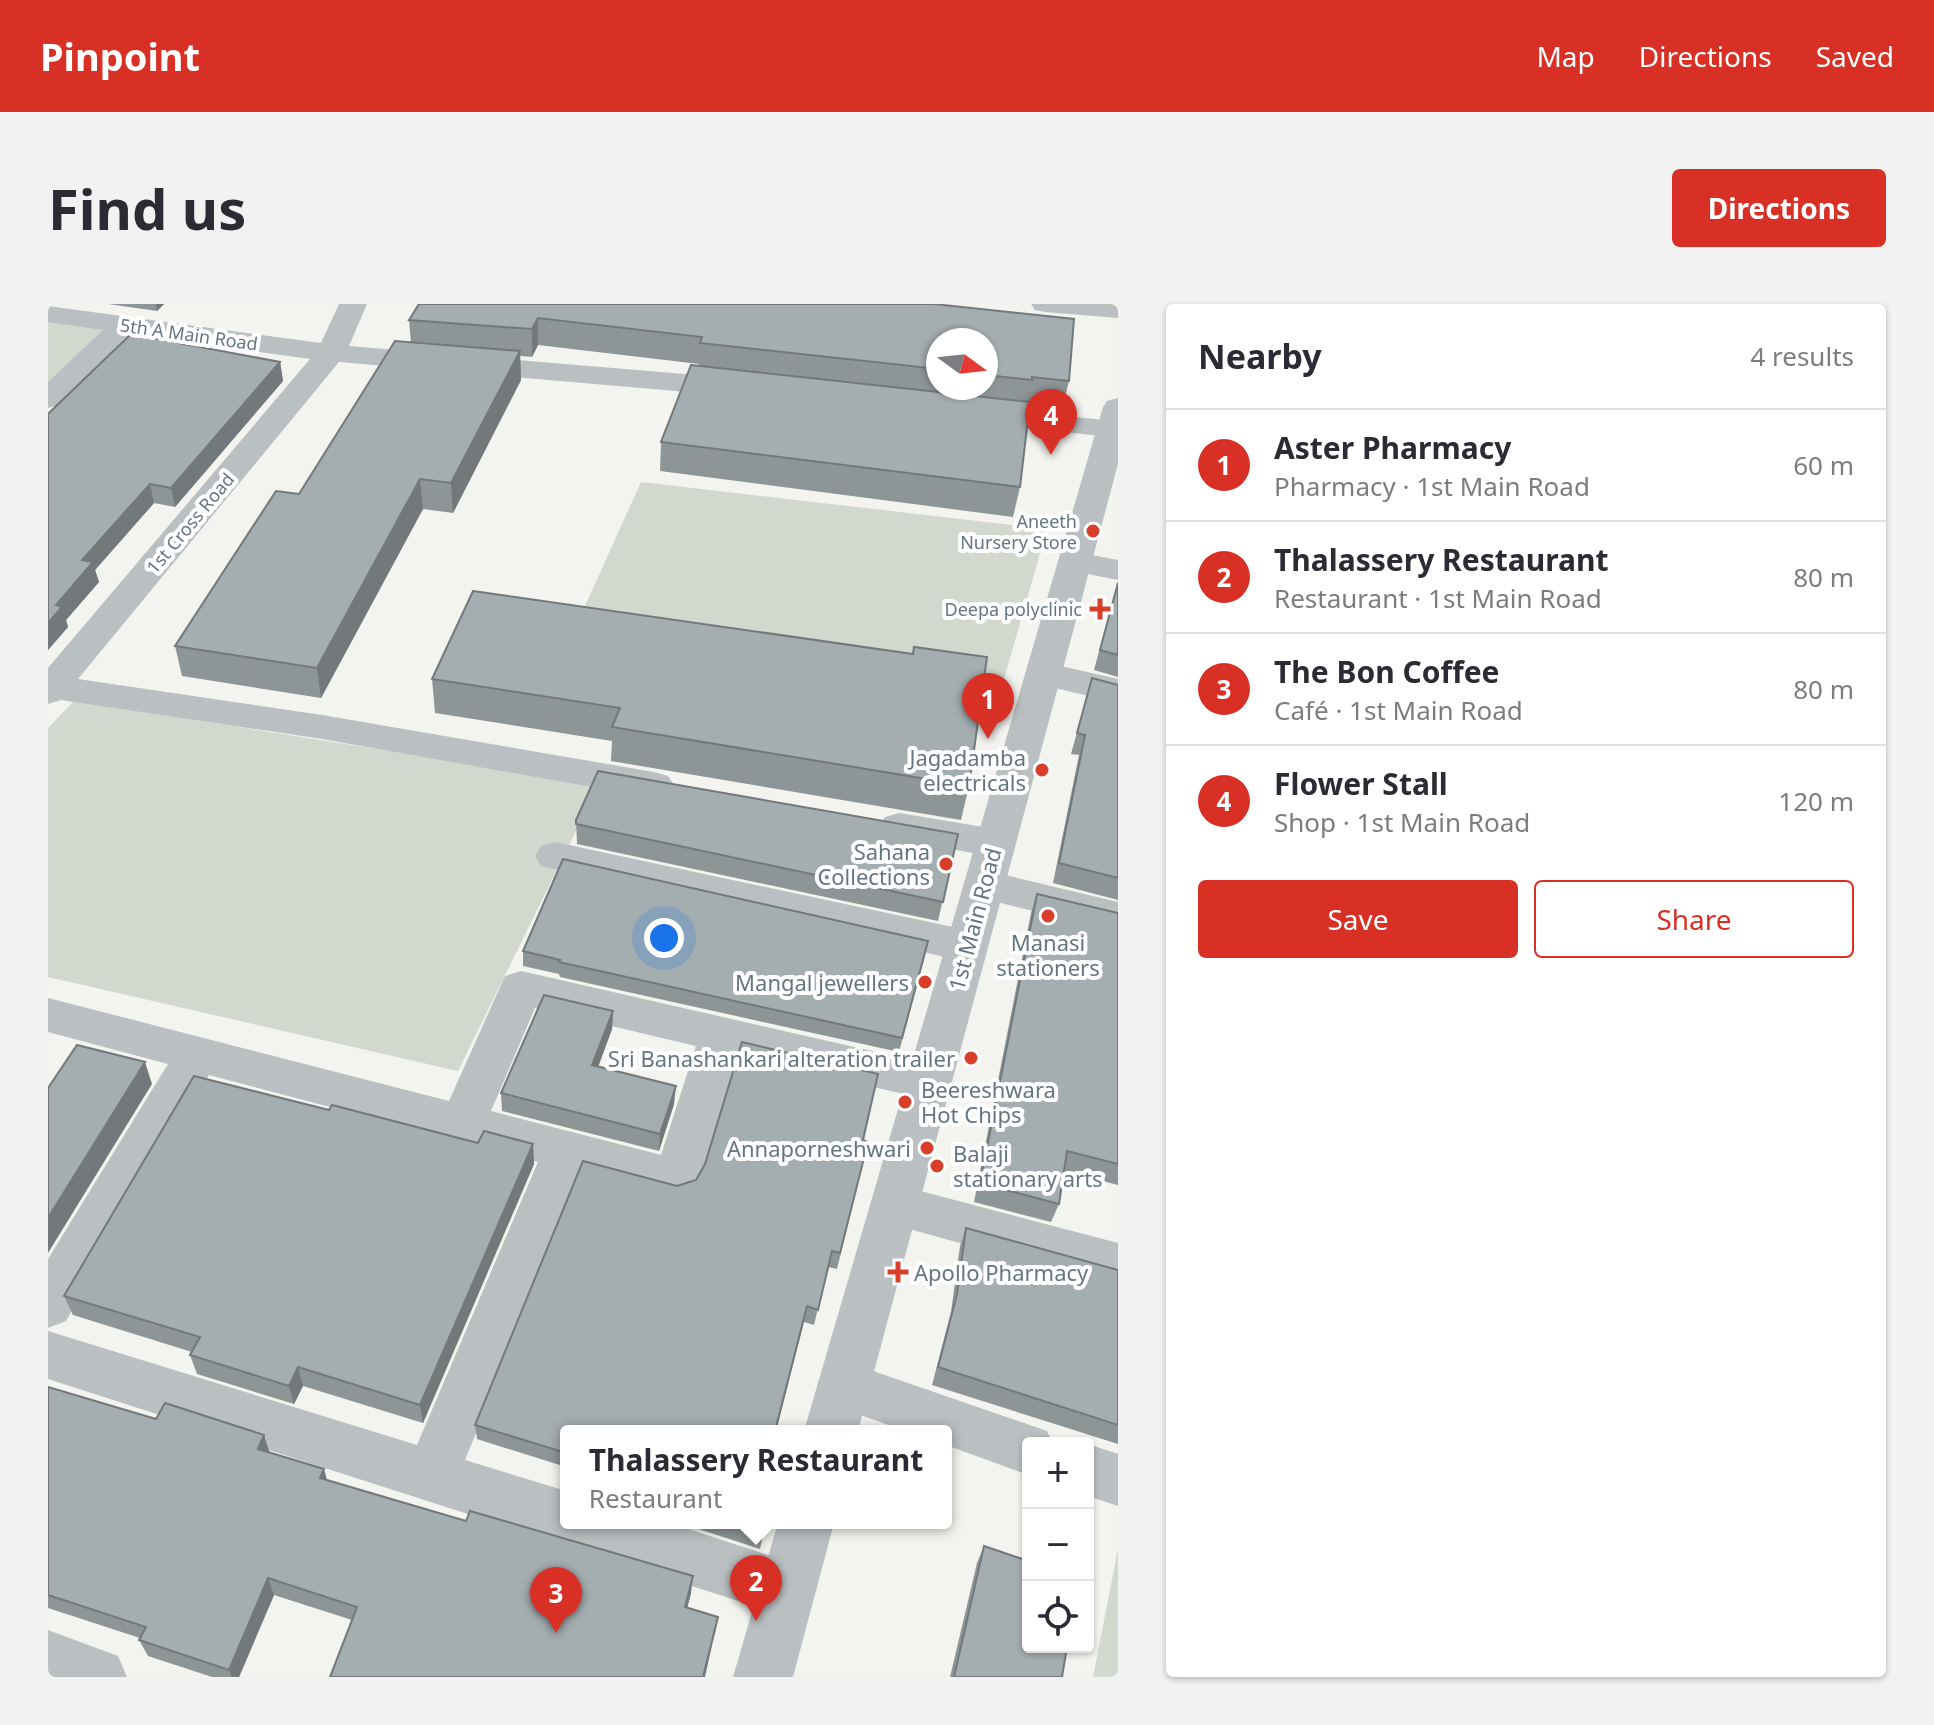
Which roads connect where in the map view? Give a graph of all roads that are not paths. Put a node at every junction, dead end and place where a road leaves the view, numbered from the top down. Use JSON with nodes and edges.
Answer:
{"nodes":[{"id":1,"x":353,"y":304,"type":"edge"},
{"id":2,"x":1045,"y":304,"type":"edge"},
{"id":3,"x":1118,"y":310,"type":"edge"},
{"id":4,"x":48,"y":314,"type":"edge"},
{"id":5,"x":125,"y":325,"type":"junction"},
{"id":6,"x":331,"y":353,"type":"junction"},
{"id":7,"x":781,"y":392,"type":"edge"},
{"id":8,"x":48,"y":399,"type":"edge"},
{"id":9,"x":938,"y":410,"type":"edge"},
{"id":10,"x":1114,"y":431,"type":"edge"},
{"id":11,"x":1075,"y":562,"type":"junction"},
{"id":12,"x":1118,"y":570,"type":"edge"},
{"id":13,"x":1043,"y":674,"type":"junction"},
{"id":14,"x":50,"y":689,"type":"edge"},
{"id":15,"x":1118,"y":691,"type":"edge"},
{"id":16,"x":682,"y":789,"type":"edge"},
{"id":17,"x":870,"y":822,"type":"edge"},
{"id":18,"x":995,"y":843,"type":"junction"},
{"id":19,"x":555,"y":856,"type":"dead end"},
{"id":20,"x":984,"y":885,"type":"junction"},
{"id":21,"x":1118,"y":917,"type":"edge"},
{"id":22,"x":967,"y":946,"type":"junction"},
{"id":23,"x":48,"y":1015,"type":"edge"},
{"id":24,"x":722,"y":1034,"type":"junction"},
{"id":25,"x":198,"y":1054,"type":"junction"},
{"id":26,"x":929,"y":1082,"type":"junction"},
{"id":27,"x":463,"y":1123,"type":"junction"},
{"id":28,"x":567,"y":1150,"type":"junction"},
{"id":29,"x":894,"y":1205,"type":"junction"},
{"id":30,"x":1118,"y":1265,"type":"edge"},
{"id":31,"x":48,"y":1305,"type":"edge"},
{"id":32,"x":48,"y":1355,"type":"edge"},
{"id":33,"x":838,"y":1408,"type":"edge"},
{"id":34,"x":917,"y":1425,"type":"edge"},
{"id":35,"x":952,"y":1433,"type":"edge"},
{"id":36,"x":1022,"y":1448,"type":"edge"},
{"id":37,"x":1094,"y":1472,"type":"edge"},
{"id":38,"x":431,"y":1476,"type":"junction"},
{"id":39,"x":1118,"y":1480,"type":"edge"},
{"id":40,"x":560,"y":1516,"type":"edge"},
{"id":41,"x":601,"y":1529,"type":"edge"},
{"id":42,"x":804,"y":1529,"type":"edge"},
{"id":43,"x":788,"y":1588,"type":"junction"},
{"id":44,"x":48,"y":1660,"type":"edge"},
{"id":45,"x":97,"y":1677,"type":"edge"},
{"id":46,"x":763,"y":1677,"type":"edge"}],
"edges":[{"from":1,"to":6,"type":"street","name":"1st Cross Road"},
{"from":2,"to":3,"type":"street"},
{"from":4,"to":5,"type":"street","name":"5th A Main Road"},
{"from":5,"to":6,"type":"street","name":"5th A Main Road"},
{"from":5,"to":8,"type":"street"},
{"from":6,"to":7,"type":"street","name":"5th A Main Road"},
{"from":6,"to":14,"type":"street","name":"1st Cross Road"},
{"from":9,"to":10,"type":"street"},
{"from":10,"to":11,"type":"street","name":"1st Main Road"},
{"from":11,"to":12,"type":"street"},
{"from":11,"to":13,"type":"street","name":"1st Main Road"},
{"from":13,"to":15,"type":"street"},
{"from":13,"to":18,"type":"street","name":"1st Main Road"},
{"from":14,"to":16,"type":"street"},
{"from":17,"to":18,"type":"street"},
{"from":18,"to":20,"type":"street","name":"1st Main Road"},
{"from":19,"to":22,"type":"street"},
{"from":20,"to":21,"type":"street"},
{"from":20,"to":22,"type":"street","name":"1st Main Road"},
{"from":22,"to":26,"type":"street","name":"1st Main Road"},
{"from":23,"to":25,"type":"street"},
{"from":24,"to":26,"type":"street"},
{"from":24,"to":27,"type":"street"},
{"from":24,"to":28,"type":"street"},
{"from":25,"to":27,"type":"street"},
{"from":25,"to":31,"type":"street"},
{"from":26,"to":29,"type":"street","name":"1st Main Road"},
{"from":27,"to":28,"type":"street"},
{"from":28,"to":38,"type":"street"},
{"from":29,"to":30,"type":"street"},
{"from":29,"to":33,"type":"street","name":"1st Main Road"},
{"from":32,"to":38,"type":"street"},
{"from":33,"to":34,"type":"street"},
{"from":35,"to":36,"type":"street"},
{"from":37,"to":39,"type":"street"},
{"from":38,"to":40,"type":"street"},
{"from":41,"to":43,"type":"street"},
{"from":42,"to":43,"type":"street"},
{"from":43,"to":46,"type":"street"},
{"from":44,"to":45,"type":"street"}]}
